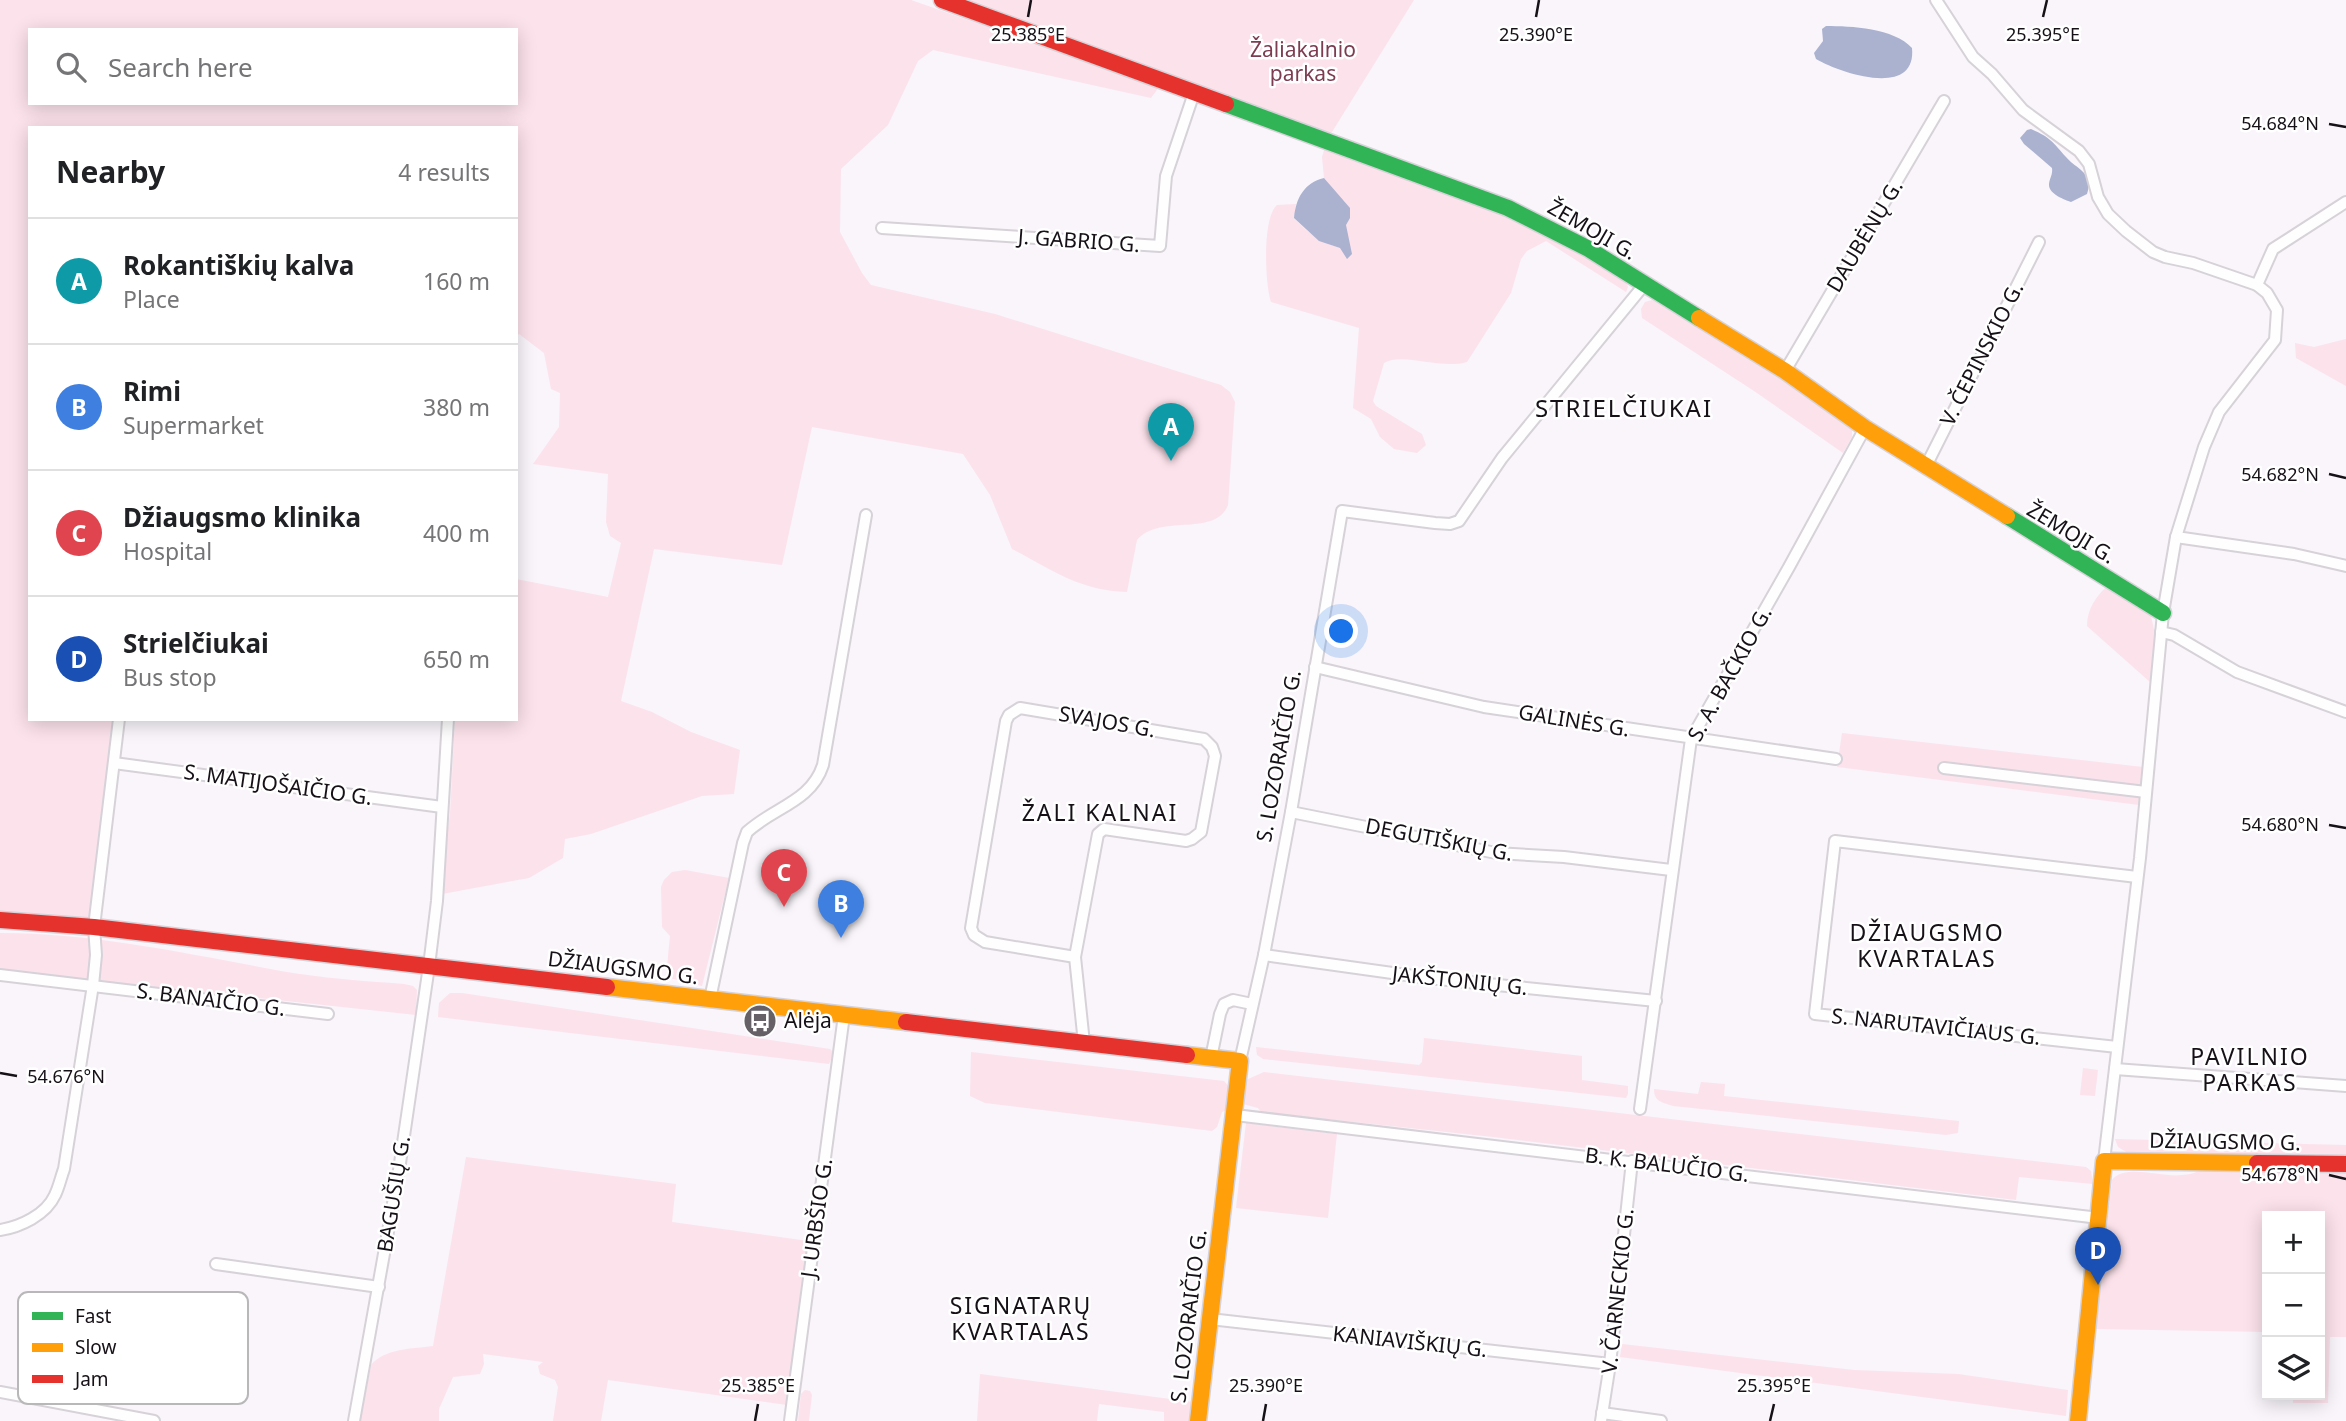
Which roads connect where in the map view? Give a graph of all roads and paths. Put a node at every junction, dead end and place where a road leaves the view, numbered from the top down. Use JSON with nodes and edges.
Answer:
{"nodes":[{"id":1,"x":942,"y":0,"type":"edge"},
{"id":2,"x":1936,"y":0,"type":"edge"},
{"id":3,"x":1194,"y":93,"type":"junction"},
{"id":4,"x":1944,"y":101,"type":"dead end"},
{"id":5,"x":2346,"y":202,"type":"edge"},
{"id":6,"x":882,"y":228,"type":"dead end"},
{"id":7,"x":2039,"y":242,"type":"dead end"},
{"id":8,"x":1644,"y":285,"type":"junction"},
{"id":9,"x":2257,"y":285,"type":"junction"},
{"id":10,"x":1785,"y":370,"type":"junction"},
{"id":11,"x":1865,"y":428,"type":"junction"},
{"id":12,"x":1926,"y":466,"type":"junction"},
{"id":13,"x":866,"y":515,"type":"dead end"},
{"id":14,"x":2176,"y":537,"type":"junction"},
{"id":15,"x":2346,"y":566,"type":"edge"},
{"id":16,"x":2162,"y":613,"type":"junction"},
{"id":17,"x":2161,"y":632,"type":"junction"},
{"id":18,"x":1315,"y":667,"type":"junction"},
{"id":19,"x":2346,"y":712,"type":"edge"},
{"id":20,"x":119,"y":721,"type":"edge"},
{"id":21,"x":448,"y":721,"type":"edge"},
{"id":22,"x":1691,"y":738,"type":"junction"},
{"id":23,"x":1836,"y":759,"type":"dead end"},
{"id":24,"x":114,"y":763,"type":"junction"},
{"id":25,"x":1944,"y":768,"type":"dead end"},
{"id":26,"x":2146,"y":792,"type":"junction"},
{"id":27,"x":442,"y":807,"type":"junction"},
{"id":28,"x":1291,"y":812,"type":"junction"},
{"id":29,"x":1671,"y":870,"type":"junction"},
{"id":30,"x":2137,"y":877,"type":"junction"},
{"id":31,"x":0,"y":920,"type":"edge"},
{"id":32,"x":94,"y":927,"type":"junction"},
{"id":33,"x":1264,"y":955,"type":"junction"},
{"id":34,"x":1076,"y":957,"type":"junction"},
{"id":35,"x":429,"y":966,"type":"junction"},
{"id":36,"x":0,"y":975,"type":"edge"},
{"id":37,"x":93,"y":985,"type":"junction"},
{"id":38,"x":710,"y":999,"type":"junction"},
{"id":39,"x":1656,"y":1001,"type":"junction"},
{"id":40,"x":1252,"y":1003,"type":"junction"},
{"id":41,"x":328,"y":1014,"type":"dead end"},
{"id":42,"x":844,"y":1015,"type":"junction"},
{"id":43,"x":1084,"y":1043,"type":"junction"},
{"id":44,"x":2117,"y":1047,"type":"junction"},
{"id":45,"x":1211,"y":1058,"type":"junction"},
{"id":46,"x":1240,"y":1061,"type":"junction"},
{"id":47,"x":2115,"y":1069,"type":"junction"},
{"id":48,"x":2346,"y":1086,"type":"edge"},
{"id":49,"x":1640,"y":1109,"type":"dead end"},
{"id":50,"x":1235,"y":1115,"type":"junction"},
{"id":51,"x":1632,"y":1161,"type":"junction"},
{"id":52,"x":2104,"y":1161,"type":"junction"},
{"id":53,"x":2346,"y":1164,"type":"edge"},
{"id":54,"x":2099,"y":1218,"type":"junction"},
{"id":55,"x":1,"y":1230,"type":"edge"},
{"id":56,"x":216,"y":1264,"type":"dead end"},
{"id":57,"x":379,"y":1287,"type":"junction"},
{"id":58,"x":1210,"y":1319,"type":"junction"},
{"id":59,"x":1610,"y":1364,"type":"junction"},
{"id":60,"x":0,"y":1392,"type":"edge"},
{"id":61,"x":18,"y":1396,"type":"edge"},
{"id":62,"x":50,"y":1404,"type":"edge"},
{"id":63,"x":99,"y":1416,"type":"edge"},
{"id":64,"x":1602,"y":1417,"type":"edge"},
{"id":65,"x":154,"y":1421,"type":"edge"},
{"id":66,"x":354,"y":1421,"type":"edge"},
{"id":67,"x":790,"y":1421,"type":"edge"},
{"id":68,"x":1198,"y":1421,"type":"edge"},
{"id":69,"x":1661,"y":1421,"type":"edge"},
{"id":70,"x":2078,"y":1421,"type":"edge"}],
"edges":[{"from":1,"to":3,"type":"street","name":"ŽEMOJI G."},
{"from":2,"to":9,"type":"street"},
{"from":3,"to":6,"type":"street","name":"J. GABRIO G."},
{"from":3,"to":8,"type":"street","name":"ŽEMOJI G."},
{"from":4,"to":10,"type":"street","name":"DAUBĖNŲ G."},
{"from":5,"to":9,"type":"street"},
{"from":7,"to":12,"type":"street","name":"V. ČEPINSKIO G."},
{"from":8,"to":10,"type":"street","name":"ŽEMOJI G."},
{"from":8,"to":18,"type":"street","name":"S. LOZORAIČIO G."},
{"from":9,"to":14,"type":"street"},
{"from":10,"to":11,"type":"street","name":"ŽEMOJI G."},
{"from":11,"to":12,"type":"street","name":"ŽEMOJI G."},
{"from":11,"to":22,"type":"street","name":"S. A. BAČKIO G."},
{"from":12,"to":16,"type":"street","name":"ŽEMOJI G."},
{"from":13,"to":38,"type":"street"},
{"from":14,"to":15,"type":"street"},
{"from":14,"to":16,"type":"street"},
{"from":16,"to":17,"type":"street"},
{"from":17,"to":19,"type":"street"},
{"from":17,"to":26,"type":"street"},
{"from":18,"to":22,"type":"street","name":"GALINĖS G."},
{"from":18,"to":28,"type":"street","name":"S. LOZORAIČIO G."},
{"from":20,"to":24,"type":"street"},
{"from":21,"to":27,"type":"street","name":"BAGUŠIŲ G."},
{"from":22,"to":23,"type":"street","name":"GALINĖS G."},
{"from":22,"to":29,"type":"street","name":"S. A. BAČKIO G."},
{"from":24,"to":27,"type":"street","name":"S. MATIJOŠAIČIO G."},
{"from":24,"to":32,"type":"street"},
{"from":25,"to":26,"type":"street"},
{"from":26,"to":30,"type":"street"},
{"from":27,"to":35,"type":"street","name":"BAGUŠIŲ G."},
{"from":28,"to":29,"type":"street","name":"DEGUTIŠKIŲ G."},
{"from":28,"to":33,"type":"street","name":"S. LOZORAIČIO G."},
{"from":29,"to":39,"type":"street","name":"S. A. BAČKIO G."},
{"from":30,"to":44,"type":"street"},
{"from":30,"to":44,"type":"street","name":"S. NARUTAVIČIAUS G."},
{"from":31,"to":32,"type":"street","name":"DŽIAUGSMO G."},
{"from":32,"to":35,"type":"street","name":"DŽIAUGSMO G."},
{"from":32,"to":37,"type":"street"},
{"from":33,"to":39,"type":"street","name":"JAKŠTONIŲ G."},
{"from":33,"to":40,"type":"street","name":"S. LOZORAIČIO G."},
{"from":34,"to":34,"type":"street","name":"SVAJOS G."},
{"from":34,"to":43,"type":"street","name":"SVAJOS G."},
{"from":35,"to":38,"type":"street","name":"DŽIAUGSMO G."},
{"from":35,"to":57,"type":"street","name":"BAGUŠIŲ G."},
{"from":36,"to":37,"type":"street","name":"S. BANAIČIO G."},
{"from":37,"to":41,"type":"street","name":"S. BANAIČIO G."},
{"from":37,"to":55,"type":"street"},
{"from":38,"to":42,"type":"street","name":"DŽIAUGSMO G."},
{"from":39,"to":49,"type":"street","name":"S. A. BAČKIO G."},
{"from":40,"to":45,"type":"street"},
{"from":40,"to":46,"type":"street","name":"S. LOZORAIČIO G."},
{"from":42,"to":43,"type":"street","name":"DŽIAUGSMO G."},
{"from":42,"to":67,"type":"street","name":"J. URBŠIO G."},
{"from":43,"to":45,"type":"street","name":"DŽIAUGSMO G."},
{"from":44,"to":47,"type":"street"},
{"from":45,"to":46,"type":"street","name":"DŽIAUGSMO G."},
{"from":46,"to":50,"type":"street","name":"S. LOZORAIČIO G."},
{"from":47,"to":48,"type":"street"},
{"from":47,"to":52,"type":"street"},
{"from":50,"to":51,"type":"street","name":"B. K. BALUČIO G."},
{"from":50,"to":58,"type":"street","name":"S. LOZORAIČIO G."},
{"from":51,"to":54,"type":"street","name":"B. K. BALUČIO G."},
{"from":51,"to":59,"type":"street","name":"V. ČARNECKIO G."},
{"from":52,"to":53,"type":"street","name":"DŽIAUGSMO G."},
{"from":52,"to":54,"type":"street"},
{"from":54,"to":70,"type":"street"},
{"from":56,"to":57,"type":"street"},
{"from":57,"to":66,"type":"street","name":"BAGUŠIŲ G."},
{"from":58,"to":59,"type":"street","name":"KANIAVIŠKIŲ G."},
{"from":58,"to":68,"type":"street","name":"S. LOZORAIČIO G."},
{"from":59,"to":64,"type":"street","name":"V. ČARNECKIO G."},
{"from":60,"to":61,"type":"street"},
{"from":62,"to":63,"type":"street"},
{"from":63,"to":65,"type":"street"},
{"from":64,"to":69,"type":"street"}]}
